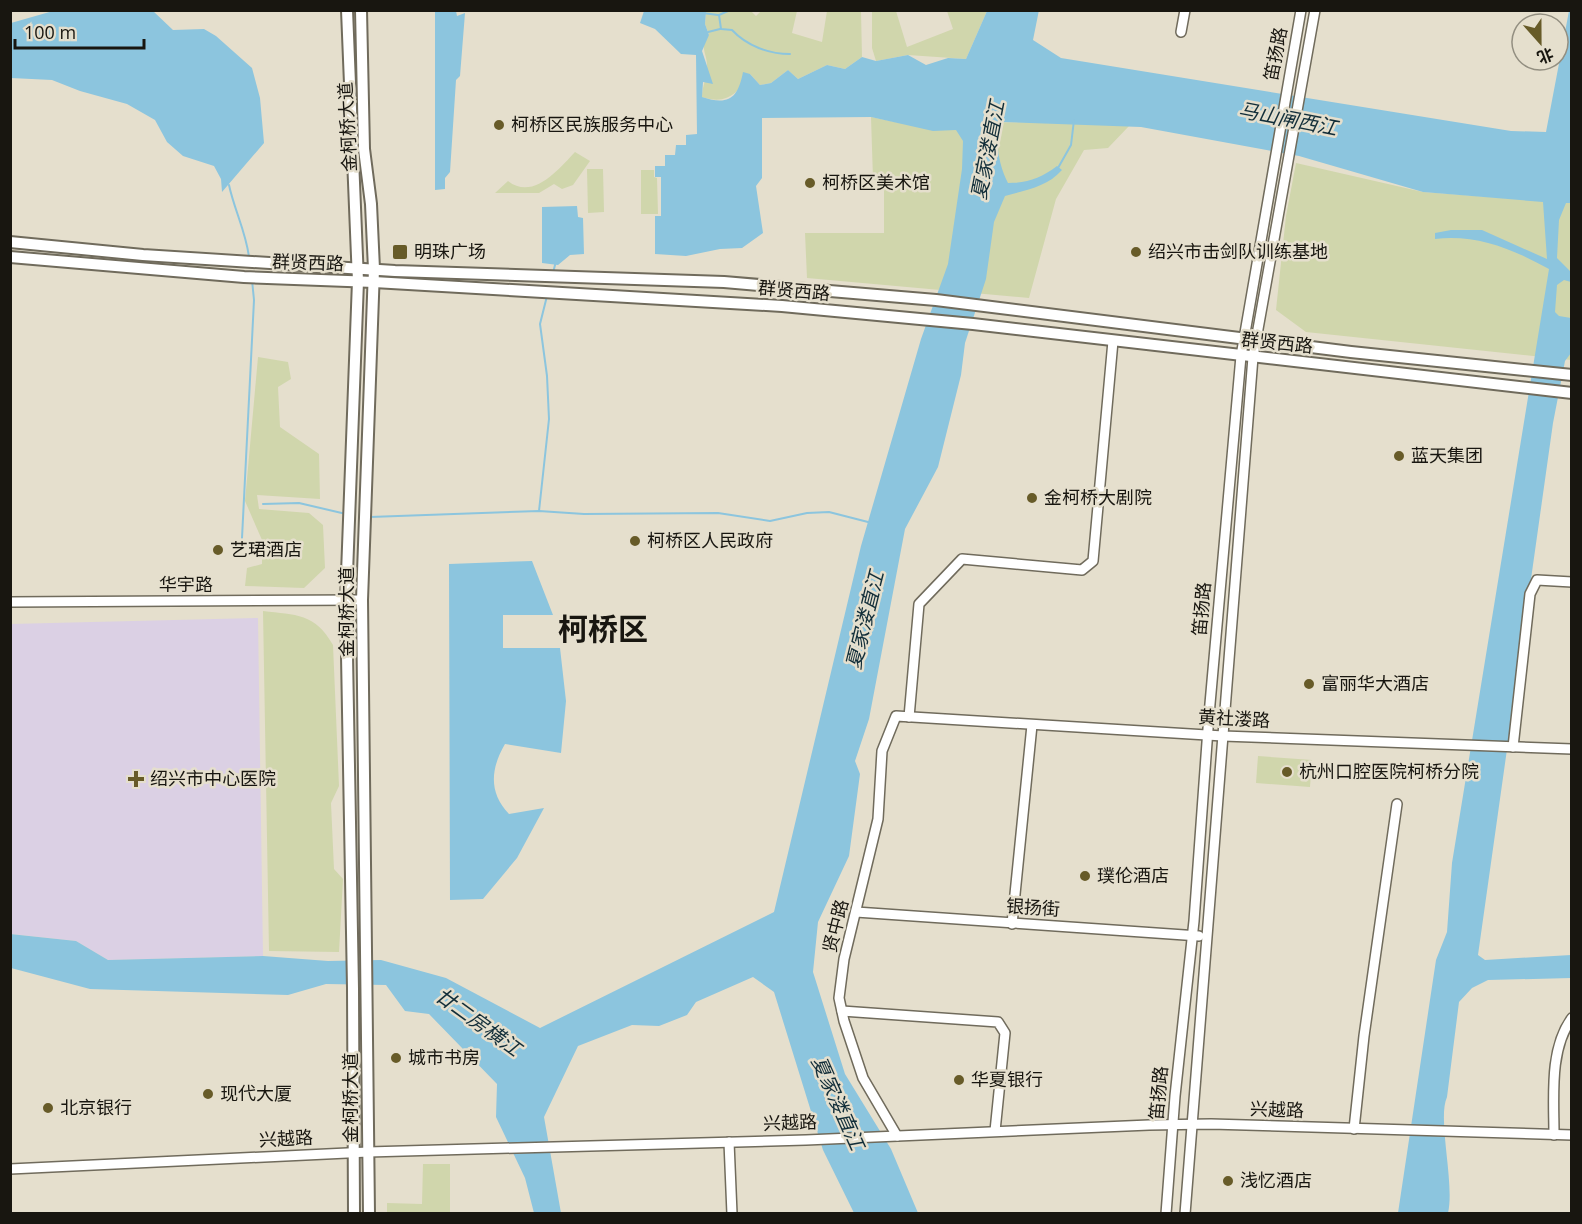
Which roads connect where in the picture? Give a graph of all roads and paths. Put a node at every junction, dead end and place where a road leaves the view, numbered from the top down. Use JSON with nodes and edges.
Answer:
{"nodes":[{"id":1,"x":347,"y":10,"type":"edge"},
{"id":2,"x":361,"y":10,"type":"edge"},
{"id":3,"x":1185,"y":10,"type":"edge"},
{"id":4,"x":1301,"y":10,"type":"edge"},
{"id":5,"x":1315,"y":10,"type":"edge"},
{"id":6,"x":1181,"y":32,"type":"dead end"},
{"id":7,"x":10,"y":242,"type":"edge"},
{"id":8,"x":10,"y":257,"type":"edge"},
{"id":9,"x":358,"y":268,"type":"junction"},
{"id":10,"x":374,"y":269,"type":"junction"},
{"id":11,"x":358,"y":281,"type":"junction"},
{"id":12,"x":374,"y":282,"type":"junction"},
{"id":13,"x":1244,"y":337,"type":"junction"},
{"id":14,"x":1256,"y":339,"type":"junction"},
{"id":15,"x":1113,"y":341,"type":"junction"},
{"id":16,"x":1241,"y":356,"type":"junction"},
{"id":17,"x":1253,"y":357,"type":"junction"},
{"id":18,"x":1568,"y":375,"type":"edge"},
{"id":19,"x":1566,"y":393,"type":"edge"},
{"id":20,"x":1572,"y":582,"type":"edge"},
{"id":21,"x":346,"y":600,"type":"junction"},
{"id":22,"x":362,"y":600,"type":"junction"},
{"id":23,"x":10,"y":602,"type":"edge"},
{"id":24,"x":896,"y":716,"type":"joint"},
{"id":25,"x":909,"y":717,"type":"junction"},
{"id":26,"x":1032,"y":724,"type":"junction"},
{"id":27,"x":1207,"y":735,"type":"junction"},
{"id":28,"x":1223,"y":736,"type":"junction"},
{"id":29,"x":1511,"y":747,"type":"junction"},
{"id":30,"x":1572,"y":749,"type":"edge"},
{"id":31,"x":1397,"y":804,"type":"dead end"},
{"id":32,"x":856,"y":912,"type":"junction"},
{"id":33,"x":1012,"y":924,"type":"junction"},
{"id":34,"x":1192,"y":936,"type":"junction"},
{"id":35,"x":1207,"y":937,"type":"junction"},
{"id":36,"x":842,"y":1011,"type":"junction"},
{"id":37,"x":1572,"y":1018,"type":"edge"},
{"id":38,"x":1193,"y":1124,"type":"junction"},
{"id":39,"x":1173,"y":1125,"type":"junction"},
{"id":40,"x":1354,"y":1129,"type":"junction"},
{"id":41,"x":995,"y":1131,"type":"junction"},
{"id":42,"x":1554,"y":1135,"type":"junction"},
{"id":43,"x":1572,"y":1135,"type":"edge"},
{"id":44,"x":894,"y":1136,"type":"junction"},
{"id":45,"x":729,"y":1142,"type":"junction"},
{"id":46,"x":353,"y":1152,"type":"junction"},
{"id":47,"x":368,"y":1152,"type":"junction"},
{"id":48,"x":10,"y":1169,"type":"edge"},
{"id":49,"x":354,"y":1214,"type":"edge"},
{"id":50,"x":369,"y":1214,"type":"edge"},
{"id":51,"x":732,"y":1214,"type":"edge"},
{"id":52,"x":1166,"y":1214,"type":"edge"},
{"id":53,"x":1185,"y":1214,"type":"edge"}],
"edges":[{"from":1,"to":9,"type":"main road","name":"金柯桥大道"},
{"from":2,"to":10,"type":"main road","name":"金柯桥大道"},
{"from":3,"to":6,"type":"street"},
{"from":4,"to":13,"type":"street","name":"笛扬路"},
{"from":5,"to":14,"type":"street","name":"笛扬路"},
{"from":7,"to":9,"type":"main road","name":"群贤西路"},
{"from":8,"to":11,"type":"main road","name":"群贤西路"},
{"from":9,"to":10,"type":"main road","name":"群贤西路"},
{"from":9,"to":11,"type":"main road","name":"金柯桥大道"},
{"from":10,"to":12,"type":"main road","name":"金柯桥大道"},
{"from":10,"to":13,"type":"main road","name":"群贤西路"},
{"from":11,"to":12,"type":"main road","name":"群贤西路"},
{"from":11,"to":21,"type":"main road","name":"金柯桥大道"},
{"from":12,"to":15,"type":"main road","name":"群贤西路"},
{"from":12,"to":22,"type":"main road","name":"金柯桥大道"},
{"from":13,"to":14,"type":"main road","name":"群贤西路"},
{"from":13,"to":16,"type":"street","name":"笛扬路"},
{"from":14,"to":17,"type":"street","name":"笛扬路"},
{"from":14,"to":18,"type":"main road","name":"群贤西路"},
{"from":15,"to":16,"type":"main road","name":"群贤西路"},
{"from":15,"to":25,"type":"street"},
{"from":16,"to":17,"type":"main road","name":"群贤西路"},
{"from":16,"to":27,"type":"street","name":"笛扬路"},
{"from":17,"to":19,"type":"main road","name":"群贤西路"},
{"from":17,"to":28,"type":"street","name":"笛扬路"},
{"from":20,"to":29,"type":"street"},
{"from":21,"to":22,"type":"street","name":"华宇路"},
{"from":21,"to":23,"type":"street","name":"华宇路"},
{"from":21,"to":46,"type":"main road","name":"金柯桥大道"},
{"from":22,"to":47,"type":"main road","name":"金柯桥大道"},
{"from":24,"to":25,"type":"street","name":"黄社溇路"},
{"from":24,"to":32,"type":"street","name":"贤中路"},
{"from":25,"to":26,"type":"street","name":"黄社溇路"},
{"from":26,"to":27,"type":"street","name":"黄社溇路"},
{"from":26,"to":33,"type":"street"},
{"from":27,"to":28,"type":"street","name":"黄社溇路"},
{"from":27,"to":34,"type":"street","name":"笛扬路"},
{"from":28,"to":29,"type":"street","name":"黄社溇路"},
{"from":28,"to":35,"type":"street","name":"笛扬路"},
{"from":29,"to":30,"type":"street","name":"黄社溇路"},
{"from":31,"to":40,"type":"street"},
{"from":32,"to":33,"type":"street","name":"银扬街"},
{"from":32,"to":36,"type":"street","name":"贤中路"},
{"from":33,"to":34,"type":"street","name":"银扬街"},
{"from":34,"to":35,"type":"street","name":"银扬街"},
{"from":34,"to":39,"type":"street","name":"笛扬路"},
{"from":35,"to":38,"type":"street","name":"笛扬路"},
{"from":36,"to":41,"type":"street"},
{"from":36,"to":44,"type":"street","name":"贤中路"},
{"from":37,"to":42,"type":"street"},
{"from":38,"to":39,"type":"street","name":"兴越路"},
{"from":38,"to":40,"type":"street","name":"兴越路"},
{"from":38,"to":53,"type":"street","name":"笛扬路"},
{"from":39,"to":41,"type":"street","name":"兴越路"},
{"from":39,"to":52,"type":"street","name":"笛扬路"},
{"from":40,"to":42,"type":"street","name":"兴越路"},
{"from":41,"to":44,"type":"street","name":"兴越路"},
{"from":42,"to":43,"type":"street","name":"兴越路"},
{"from":44,"to":45,"type":"street","name":"兴越路"},
{"from":45,"to":47,"type":"street","name":"兴越路"},
{"from":45,"to":51,"type":"street"},
{"from":46,"to":47,"type":"street","name":"兴越路"},
{"from":46,"to":48,"type":"street","name":"兴越路"},
{"from":46,"to":49,"type":"main road","name":"金柯桥大道"},
{"from":47,"to":50,"type":"main road","name":"金柯桥大道"}]}
